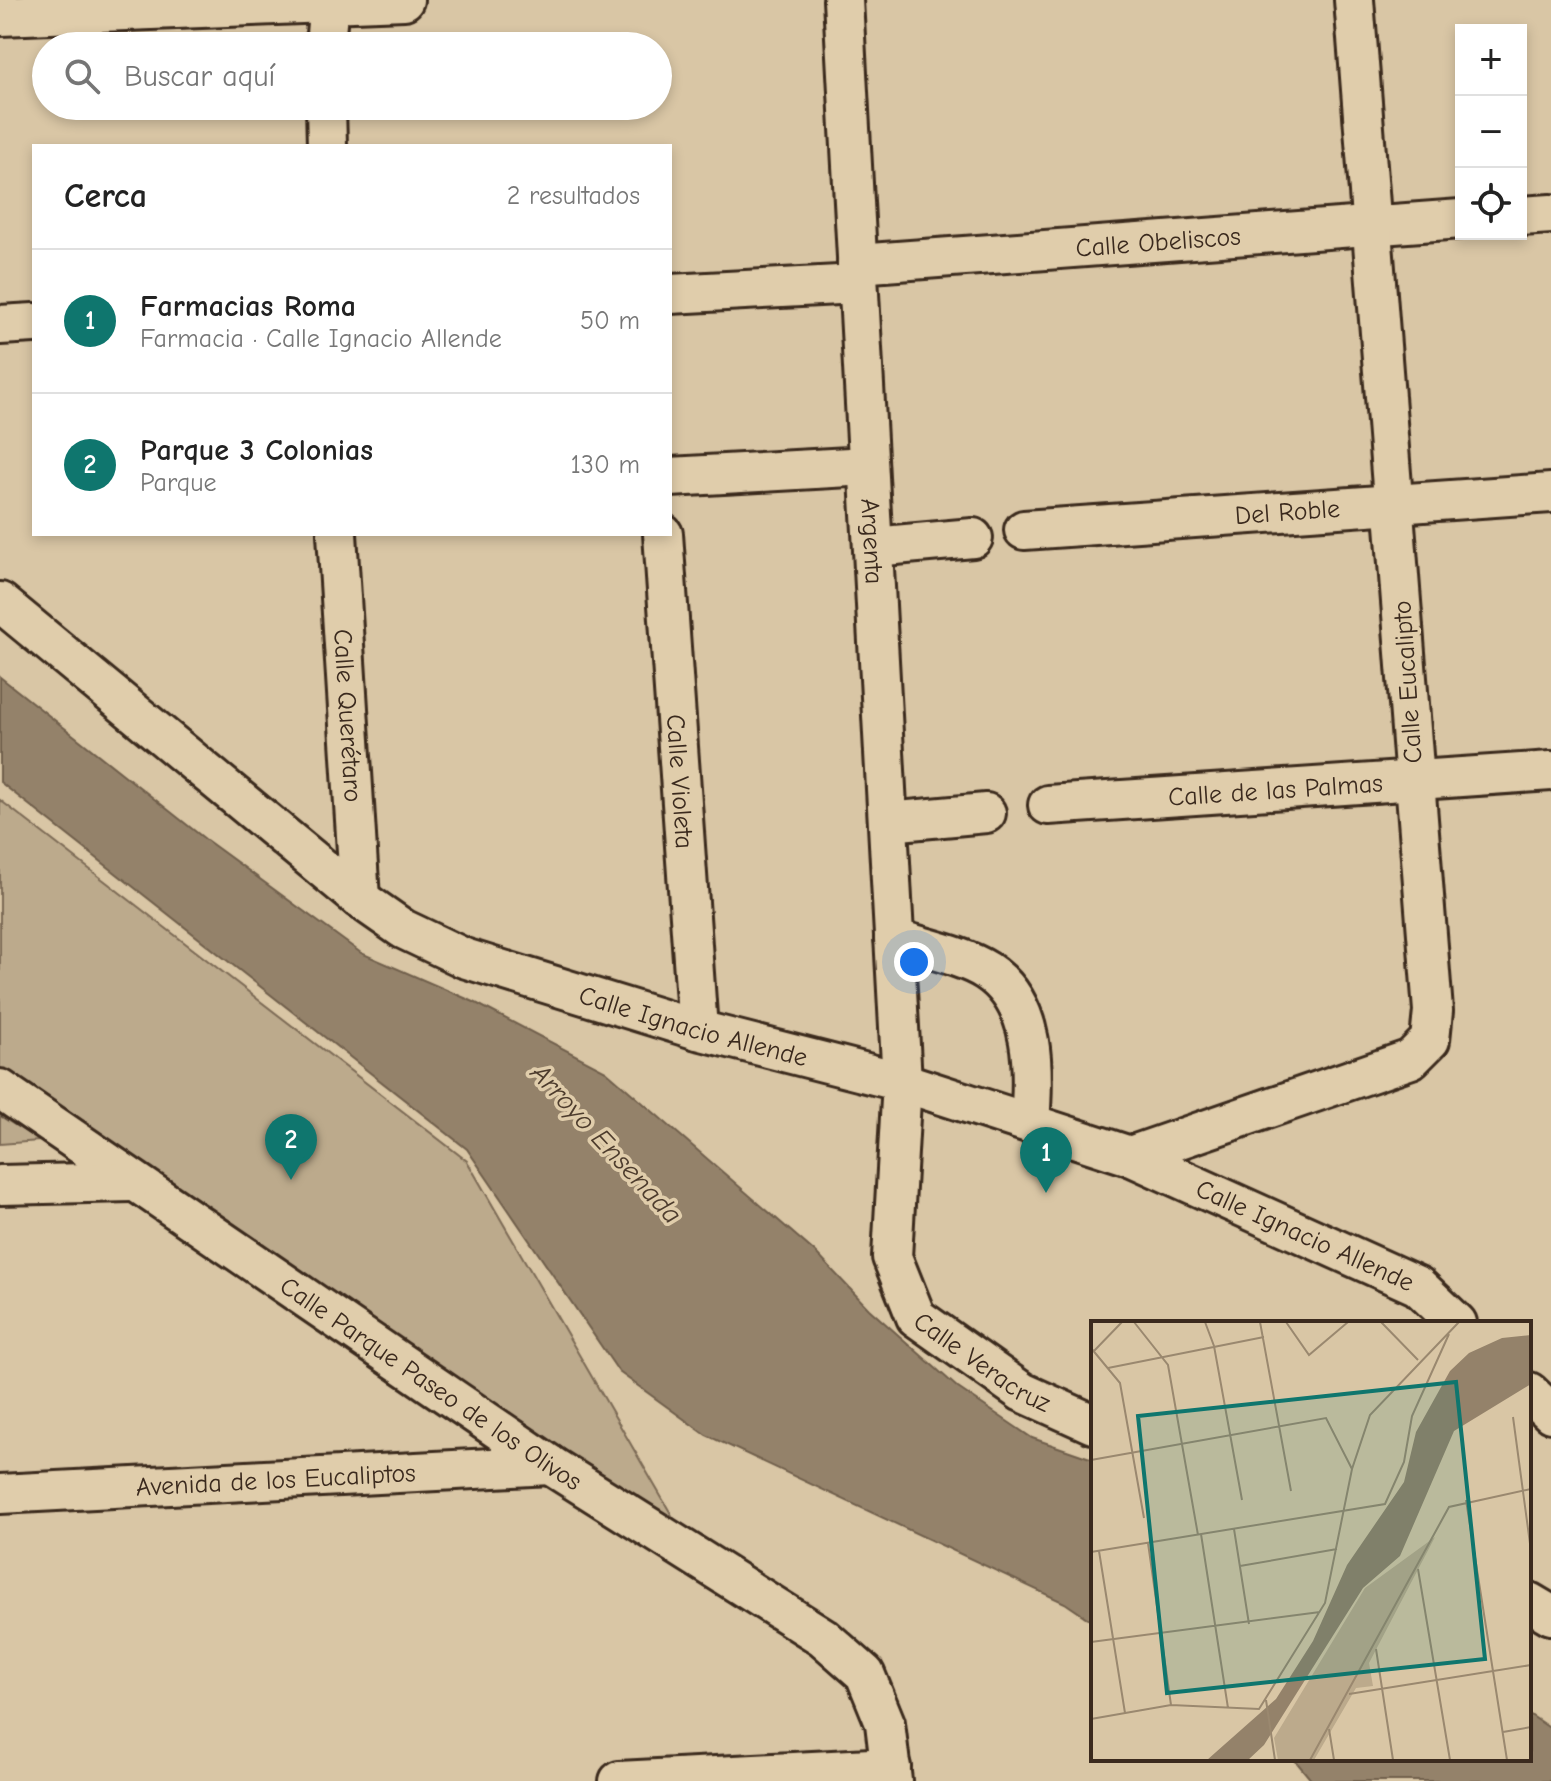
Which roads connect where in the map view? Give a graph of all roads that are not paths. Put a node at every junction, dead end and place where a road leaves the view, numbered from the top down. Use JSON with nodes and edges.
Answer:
{"nodes":[{"id":1,"x":404,"y":0,"type":"edge"},
{"id":2,"x":843,"y":0,"type":"edge"},
{"id":3,"x":1354,"y":0,"type":"edge"},
{"id":4,"x":329,"y":2,"type":"edge"},
{"id":5,"x":0,"y":16,"type":"edge"},
{"id":6,"x":326,"y":32,"type":"edge"},
{"id":7,"x":326,"y":120,"type":"edge"},
{"id":8,"x":327,"y":144,"type":"edge"},
{"id":9,"x":1551,"y":214,"type":"edge"},
{"id":10,"x":1527,"y":216,"type":"edge"},
{"id":11,"x":1455,"y":219,"type":"edge"},
{"id":12,"x":1372,"y":225,"type":"junction"},
{"id":13,"x":858,"y":274,"type":"junction"},
{"id":14,"x":672,"y":294,"type":"edge"},
{"id":15,"x":32,"y":323,"type":"edge"},
{"id":16,"x":0,"y":325,"type":"edge"},
{"id":17,"x":868,"y":466,"type":"junction"},
{"id":18,"x":672,"y":477,"type":"edge"},
{"id":19,"x":1551,"y":493,"type":"edge"},
{"id":20,"x":1393,"y":506,"type":"junction"},
{"id":21,"x":1024,"y":530,"type":"dead end"},
{"id":22,"x":337,"y":536,"type":"edge"},
{"id":23,"x":663,"y":536,"type":"edge"},
{"id":24,"x":973,"y":538,"type":"dead end"},
{"id":25,"x":873,"y":547,"type":"junction"},
{"id":26,"x":0,"y":602,"type":"edge"},
{"id":27,"x":1551,"y":771,"type":"edge"},
{"id":28,"x":1414,"y":780,"type":"junction"},
{"id":29,"x":1048,"y":805,"type":"dead end"},
{"id":30,"x":986,"y":813,"type":"dead end"},
{"id":31,"x":888,"y":822,"type":"junction"},
{"id":32,"x":360,"y":899,"type":"junction"},
{"id":33,"x":894,"y":938,"type":"junction"},
{"id":34,"x":698,"y":1030,"type":"junction"},
{"id":35,"x":902,"y":1082,"type":"junction"},
{"id":36,"x":0,"y":1089,"type":"edge"},
{"id":37,"x":1030,"y":1123,"type":"junction"},
{"id":38,"x":1130,"y":1156,"type":"junction"},
{"id":39,"x":131,"y":1182,"type":"junction"},
{"id":40,"x":0,"y":1185,"type":"edge"},
{"id":41,"x":1455,"y":1321,"type":"edge"},
{"id":42,"x":1531,"y":1394,"type":"edge"},
{"id":43,"x":1551,"y":1413,"type":"edge"},
{"id":44,"x":1091,"y":1423,"type":"edge"},
{"id":45,"x":550,"y":1465,"type":"junction"},
{"id":46,"x":0,"y":1494,"type":"edge"},
{"id":47,"x":1531,"y":1603,"type":"edge"},
{"id":48,"x":1551,"y":1615,"type":"edge"},
{"id":49,"x":892,"y":1774,"type":"edge"},
{"id":50,"x":619,"y":1781,"type":"edge"}],
"edges":[{"from":1,"to":4,"type":"street"},
{"from":2,"to":13,"type":"street","name":"Argenta"},
{"from":3,"to":12,"type":"street","name":"Calle Eucalipto"},
{"from":4,"to":5,"type":"street"},
{"from":4,"to":6,"type":"street"},
{"from":7,"to":8,"type":"street"},
{"from":9,"to":10,"type":"street"},
{"from":11,"to":12,"type":"street","name":"Calle Obeliscos"},
{"from":12,"to":13,"type":"street","name":"Calle Obeliscos"},
{"from":12,"to":20,"type":"street","name":"Calle Eucalipto"},
{"from":13,"to":14,"type":"street","name":"Calle Obeliscos"},
{"from":13,"to":17,"type":"street","name":"Argenta"},
{"from":15,"to":16,"type":"street"},
{"from":17,"to":18,"type":"street"},
{"from":17,"to":25,"type":"street","name":"Argenta"},
{"from":19,"to":20,"type":"street","name":"Del Roble"},
{"from":20,"to":21,"type":"street","name":"Del Roble"},
{"from":20,"to":28,"type":"street","name":"Calle Eucalipto"},
{"from":22,"to":32,"type":"street","name":"Calle Querétaro"},
{"from":23,"to":34,"type":"street","name":"Calle Violeta"},
{"from":24,"to":25,"type":"street"},
{"from":25,"to":31,"type":"street","name":"Argenta"},
{"from":26,"to":32,"type":"street","name":"Calle Ignacio Allende"},
{"from":27,"to":28,"type":"street","name":"Calle de las Palmas"},
{"from":28,"to":29,"type":"street","name":"Calle de las Palmas"},
{"from":28,"to":38,"type":"street","name":"Calle Eucalipto"},
{"from":30,"to":31,"type":"street"},
{"from":31,"to":33,"type":"street","name":"Argenta"},
{"from":32,"to":34,"type":"street","name":"Calle Ignacio Allende"},
{"from":33,"to":35,"type":"street","name":"Argenta"},
{"from":33,"to":37,"type":"street"},
{"from":34,"to":35,"type":"street","name":"Calle Ignacio Allende"},
{"from":35,"to":37,"type":"street","name":"Calle Ignacio Allende"},
{"from":35,"to":44,"type":"street","name":"Calle Veracruz"},
{"from":36,"to":39,"type":"street","name":"Calle Parque Paseo de los Olivos"},
{"from":37,"to":38,"type":"street","name":"Calle Ignacio Allende"},
{"from":38,"to":41,"type":"street","name":"Calle Ignacio Allende"},
{"from":39,"to":40,"type":"street"},
{"from":39,"to":45,"type":"street","name":"Calle Parque Paseo de los Olivos"},
{"from":42,"to":43,"type":"street"},
{"from":45,"to":46,"type":"street","name":"Avenida de los Eucaliptos"},
{"from":45,"to":49,"type":"street","name":"Calle Parque Paseo de los Olivos"},
{"from":47,"to":48,"type":"street"},
{"from":49,"to":50,"type":"street"}]}
